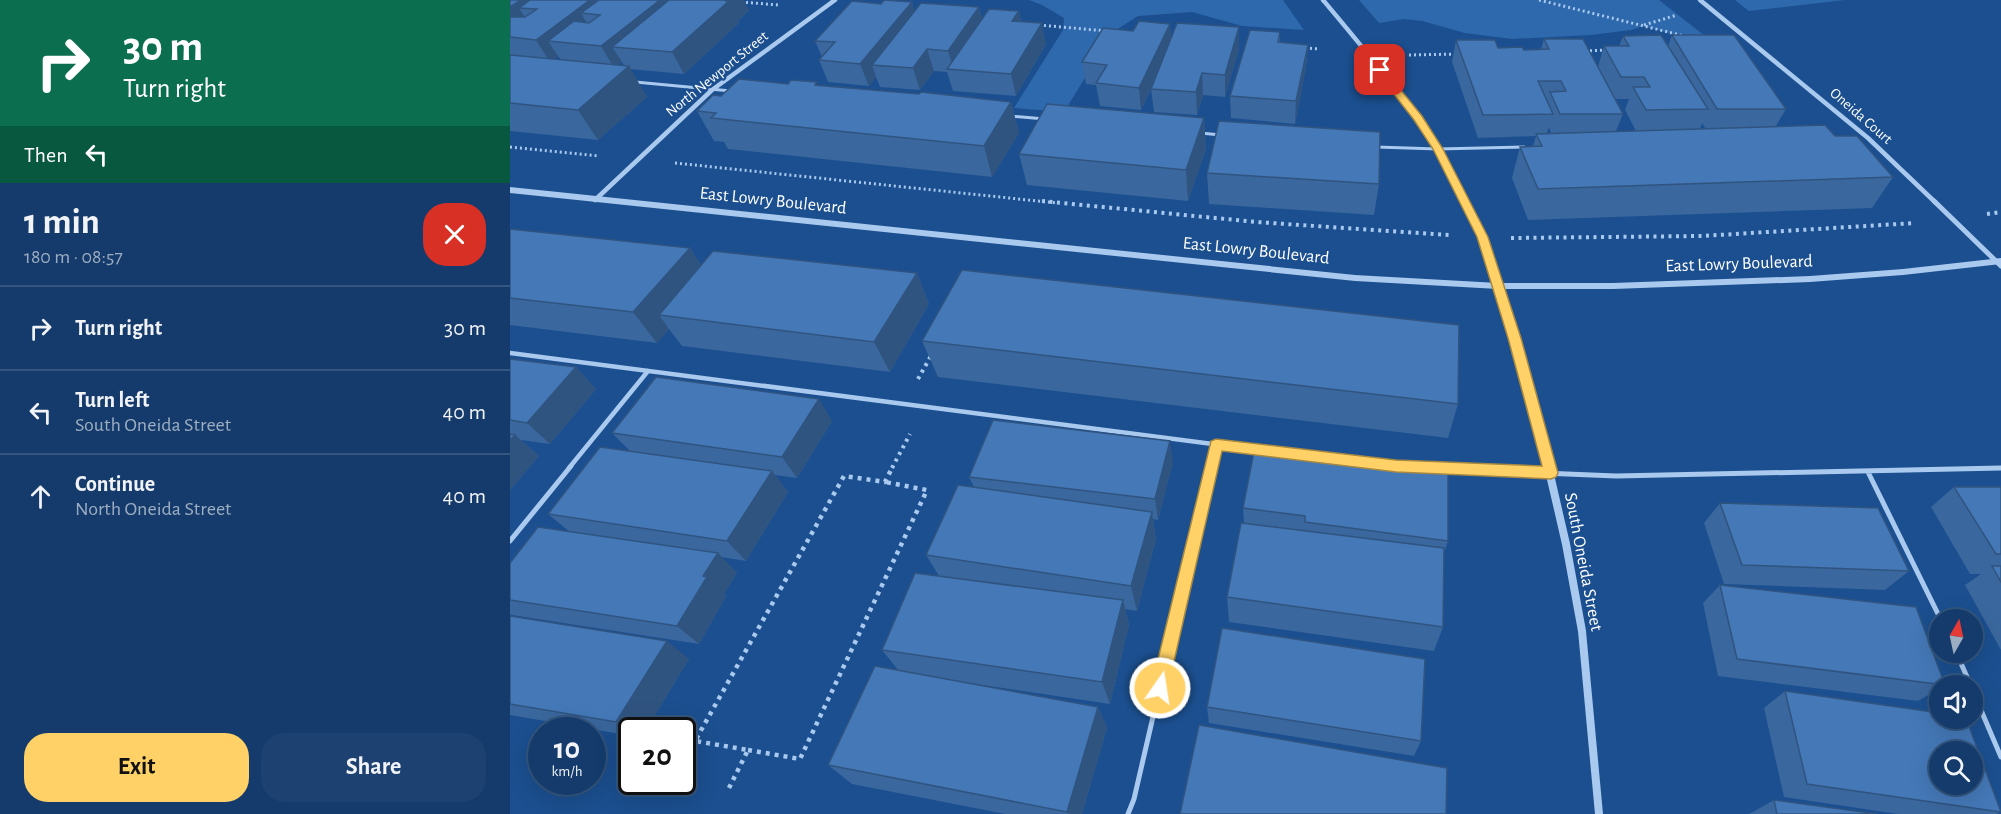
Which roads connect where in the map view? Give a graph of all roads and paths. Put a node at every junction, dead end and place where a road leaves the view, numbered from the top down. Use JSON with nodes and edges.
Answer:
{"nodes":[{"id":1,"x":835,"y":0,"type":"edge"},
{"id":2,"x":1323,"y":0,"type":"edge"},
{"id":3,"x":1541,"y":0,"type":"edge"},
{"id":4,"x":1700,"y":0,"type":"edge"},
{"id":5,"x":731,"y":1,"type":"edge"},
{"id":6,"x":788,"y":6,"type":"dead end"},
{"id":7,"x":1678,"y":15,"type":"dead end"},
{"id":8,"x":1037,"y":25,"type":"edge"},
{"id":9,"x":1643,"y":26,"type":"junction"},
{"id":10,"x":1113,"y":32,"type":"edge"},
{"id":11,"x":1692,"y":39,"type":"edge"},
{"id":12,"x":1296,"y":47,"type":"edge"},
{"id":13,"x":1319,"y":49,"type":"dead end"},
{"id":14,"x":1613,"y":50,"type":"edge"},
{"id":15,"x":1578,"y":51,"type":"edge"},
{"id":16,"x":1462,"y":54,"type":"edge"},
{"id":17,"x":1409,"y":56,"type":"dead end"},
{"id":18,"x":628,"y":81,"type":"edge"},
{"id":19,"x":712,"y":90,"type":"junction"},
{"id":20,"x":733,"y":91,"type":"edge"},
{"id":21,"x":999,"y":115,"type":"edge"},
{"id":22,"x":1046,"y":119,"type":"edge"},
{"id":23,"x":1199,"y":133,"type":"edge"},
{"id":24,"x":1222,"y":135,"type":"edge"},
{"id":25,"x":1857,"y":138,"type":"edge"},
{"id":26,"x":1868,"y":138,"type":"junction"},
{"id":27,"x":510,"y":147,"type":"edge"},
{"id":28,"x":1376,"y":147,"type":"edge"},
{"id":29,"x":1527,"y":147,"type":"edge"},
{"id":30,"x":1438,"y":149,"type":"junction"},
{"id":31,"x":602,"y":156,"type":"dead end"},
{"id":32,"x":671,"y":162,"type":"dead end"},
{"id":33,"x":510,"y":190,"type":"edge"},
{"id":34,"x":595,"y":200,"type":"junction"},
{"id":35,"x":1924,"y":222,"type":"dead end"},
{"id":36,"x":1435,"y":234,"type":"dead end"},
{"id":37,"x":1506,"y":238,"type":"dead end"},
{"id":38,"x":1999,"y":263,"type":"edge"},
{"id":39,"x":1498,"y":286,"type":"junction"},
{"id":40,"x":936,"y":346,"type":"edge"},
{"id":41,"x":510,"y":352,"type":"edge"},
{"id":42,"x":648,"y":370,"type":"junction"},
{"id":43,"x":904,"y":404,"type":"junction"},
{"id":44,"x":925,"y":407,"type":"junction"},
{"id":45,"x":1216,"y":445,"type":"junction"},
{"id":46,"x":1261,"y":450,"type":"edge"},
{"id":47,"x":2001,"y":468,"type":"edge"},
{"id":48,"x":1442,"y":469,"type":"edge"},
{"id":49,"x":1868,"y":472,"type":"junction"},
{"id":50,"x":1551,"y":473,"type":"junction"},
{"id":51,"x":885,"y":482,"type":"junction"},
{"id":52,"x":510,"y":540,"type":"edge"},
{"id":53,"x":1936,"y":609,"type":"edge"},
{"id":54,"x":1983,"y":714,"type":"edge"},
{"id":55,"x":748,"y":750,"type":"junction"},
{"id":56,"x":2001,"y":758,"type":"edge"},
{"id":57,"x":729,"y":788,"type":"dead end"},
{"id":58,"x":1128,"y":814,"type":"edge"},
{"id":59,"x":1599,"y":814,"type":"edge"}],
"edges":[{"from":1,"to":19,"type":"street","name":"North Newport Street"},
{"from":2,"to":30,"type":"street","name":"South Oneida Street"},
{"from":3,"to":9,"type":"path"},
{"from":4,"to":26,"type":"street","name":"Oneida Court"},
{"from":5,"to":6,"type":"path"},
{"from":7,"to":9,"type":"path"},
{"from":8,"to":10,"type":"path"},
{"from":9,"to":11,"type":"path"},
{"from":12,"to":13,"type":"path"},
{"from":14,"to":15,"type":"path"},
{"from":16,"to":17,"type":"path"},
{"from":18,"to":19,"type":"lane"},
{"from":19,"to":20,"type":"lane"},
{"from":19,"to":34,"type":"street","name":"North Newport Street"},
{"from":21,"to":22,"type":"lane"},
{"from":23,"to":24,"type":"lane"},
{"from":25,"to":26,"type":"lane"},
{"from":26,"to":38,"type":"street","name":"Oneida Court"},
{"from":27,"to":31,"type":"path"},
{"from":28,"to":30,"type":"lane"},
{"from":29,"to":30,"type":"lane"},
{"from":30,"to":39,"type":"street","name":"South Oneida Street"},
{"from":32,"to":36,"type":"path"},
{"from":33,"to":34,"type":"street","name":"East Lowry Boulevard"},
{"from":34,"to":39,"type":"street","name":"East Lowry Boulevard"},
{"from":35,"to":37,"type":"path"},
{"from":38,"to":39,"type":"street","name":"East Lowry Boulevard"},
{"from":39,"to":50,"type":"street","name":"South Oneida Street"},
{"from":40,"to":43,"type":"path"},
{"from":41,"to":42,"type":"lane"},
{"from":42,"to":43,"type":"lane"},
{"from":42,"to":52,"type":"lane"},
{"from":43,"to":44,"type":"lane"},
{"from":44,"to":45,"type":"lane"},
{"from":44,"to":51,"type":"path"},
{"from":45,"to":46,"type":"lane"},
{"from":45,"to":58,"type":"lane"},
{"from":47,"to":49,"type":"lane"},
{"from":48,"to":50,"type":"lane"},
{"from":49,"to":50,"type":"lane"},
{"from":49,"to":53,"type":"lane"},
{"from":50,"to":59,"type":"street","name":"South Oneida Street"},
{"from":51,"to":55,"type":"path"},
{"from":51,"to":55,"type":"path"},
{"from":54,"to":56,"type":"lane"},
{"from":55,"to":57,"type":"path"}]}
